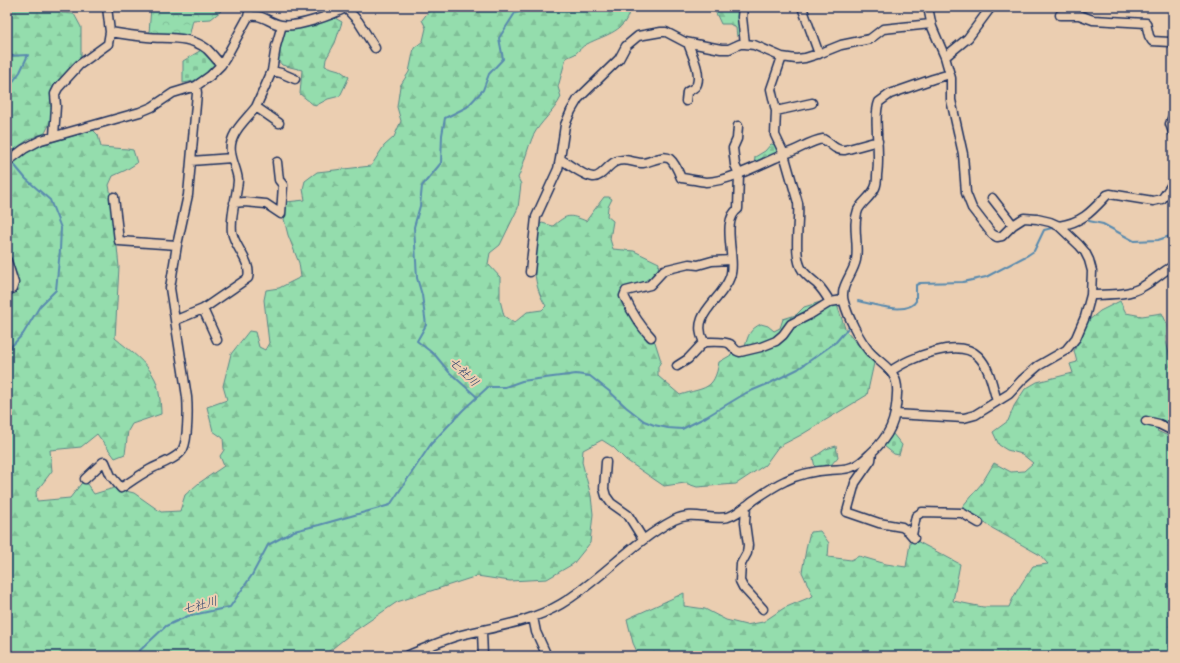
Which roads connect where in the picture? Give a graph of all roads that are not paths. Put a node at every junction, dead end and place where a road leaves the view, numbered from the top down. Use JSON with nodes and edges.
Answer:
{"nodes":[{"id":1,"x":107,"y":7,"type":"edge"},
{"id":2,"x":250,"y":7,"type":"edge"},
{"id":3,"x":346,"y":7,"type":"edge"},
{"id":4,"x":743,"y":7,"type":"edge"},
{"id":5,"x":802,"y":7,"type":"edge"},
{"id":6,"x":928,"y":7,"type":"edge"},
{"id":7,"x":991,"y":7,"type":"edge"},
{"id":8,"x":1060,"y":15,"type":"dead end"},
{"id":9,"x":248,"y":17,"type":"junction"},
{"id":10,"x":931,"y":24,"type":"junction"},
{"id":11,"x":282,"y":25,"type":"junction"},
{"id":12,"x":110,"y":32,"type":"junction"},
{"id":13,"x":688,"y":43,"type":"junction"},
{"id":14,"x":745,"y":44,"type":"junction"},
{"id":15,"x":1173,"y":44,"type":"edge"},
{"id":16,"x":376,"y":48,"type":"dead end"},
{"id":17,"x":819,"y":54,"type":"junction"},
{"id":18,"x":782,"y":57,"type":"junction"},
{"id":19,"x":945,"y":57,"type":"junction"},
{"id":20,"x":221,"y":65,"type":"junction"},
{"id":21,"x":272,"y":71,"type":"junction"},
{"id":22,"x":950,"y":74,"type":"junction"},
{"id":23,"x":295,"y":79,"type":"dead end"},
{"id":24,"x":196,"y":86,"type":"junction"},
{"id":25,"x":686,"y":101,"type":"dead end"},
{"id":26,"x":812,"y":103,"type":"dead end"},
{"id":27,"x":256,"y":107,"type":"junction"},
{"id":28,"x":776,"y":111,"type":"junction"},
{"id":29,"x":1173,"y":116,"type":"edge"},
{"id":30,"x":279,"y":122,"type":"dead end"},
{"id":31,"x":738,"y":126,"type":"dead end"},
{"id":32,"x":1173,"y":132,"type":"edge"},
{"id":33,"x":54,"y":136,"type":"junction"},
{"id":34,"x":878,"y":141,"type":"junction"},
{"id":35,"x":784,"y":154,"type":"junction"},
{"id":36,"x":232,"y":158,"type":"junction"},
{"id":37,"x":560,"y":159,"type":"junction"},
{"id":38,"x":7,"y":162,"type":"edge"},
{"id":39,"x":191,"y":162,"type":"junction"},
{"id":40,"x":277,"y":162,"type":"dead end"},
{"id":41,"x":739,"y":174,"type":"junction"},
{"id":42,"x":1173,"y":183,"type":"edge"},
{"id":43,"x":114,"y":197,"type":"dead end"},
{"id":44,"x":992,"y":198,"type":"dead end"},
{"id":45,"x":234,"y":203,"type":"junction"},
{"id":46,"x":1014,"y":225,"type":"junction"},
{"id":47,"x":1059,"y":226,"type":"junction"},
{"id":48,"x":177,"y":245,"type":"junction"},
{"id":49,"x":731,"y":260,"type":"junction"},
{"id":50,"x":7,"y":261,"type":"edge"},
{"id":51,"x":1173,"y":266,"type":"edge"},
{"id":52,"x":530,"y":272,"type":"dead end"},
{"id":53,"x":7,"y":290,"type":"edge"},
{"id":54,"x":1091,"y":295,"type":"junction"},
{"id":55,"x":843,"y":300,"type":"junction"},
{"id":56,"x":830,"y":302,"type":"junction"},
{"id":57,"x":203,"y":309,"type":"junction"},
{"id":58,"x":176,"y":320,"type":"junction"},
{"id":59,"x":651,"y":337,"type":"dead end"},
{"id":60,"x":217,"y":340,"type":"dead end"},
{"id":61,"x":704,"y":342,"type":"junction"},
{"id":62,"x":677,"y":366,"type":"dead end"},
{"id":63,"x":891,"y":371,"type":"junction"},
{"id":64,"x":997,"y":401,"type":"junction"},
{"id":65,"x":895,"y":414,"type":"junction"},
{"id":66,"x":1146,"y":421,"type":"dead end"},
{"id":67,"x":1173,"y":431,"type":"edge"},
{"id":68,"x":872,"y":453,"type":"junction"},
{"id":69,"x":606,"y":462,"type":"dead end"},
{"id":70,"x":85,"y":479,"type":"dead end"},
{"id":71,"x":746,"y":506,"type":"junction"},
{"id":72,"x":979,"y":523,"type":"dead end"},
{"id":73,"x":643,"y":538,"type":"junction"},
{"id":74,"x":763,"y":609,"type":"dead end"},
{"id":75,"x":532,"y":617,"type":"junction"},
{"id":76,"x":482,"y":631,"type":"junction"},
{"id":77,"x":406,"y":656,"type":"edge"},
{"id":78,"x":483,"y":656,"type":"edge"},
{"id":79,"x":547,"y":656,"type":"edge"}],
"edges":[{"from":1,"to":12,"type":"street"},
{"from":2,"to":9,"type":"street"},
{"from":3,"to":11,"type":"street"},
{"from":3,"to":16,"type":"street"},
{"from":4,"to":14,"type":"street"},
{"from":5,"to":17,"type":"street"},
{"from":6,"to":10,"type":"street"},
{"from":7,"to":19,"type":"street"},
{"from":8,"to":15,"type":"street"},
{"from":9,"to":11,"type":"street"},
{"from":9,"to":20,"type":"street"},
{"from":10,"to":17,"type":"street"},
{"from":10,"to":19,"type":"street"},
{"from":11,"to":21,"type":"street"},
{"from":12,"to":20,"type":"street"},
{"from":12,"to":33,"type":"street"},
{"from":13,"to":14,"type":"street"},
{"from":13,"to":25,"type":"street"},
{"from":13,"to":37,"type":"street"},
{"from":14,"to":18,"type":"street"},
{"from":17,"to":18,"type":"street"},
{"from":18,"to":28,"type":"street"},
{"from":19,"to":22,"type":"street"},
{"from":20,"to":24,"type":"street"},
{"from":21,"to":23,"type":"street"},
{"from":21,"to":27,"type":"street"},
{"from":22,"to":34,"type":"street"},
{"from":22,"to":46,"type":"street"},
{"from":24,"to":33,"type":"street"},
{"from":24,"to":39,"type":"street"},
{"from":26,"to":28,"type":"street"},
{"from":27,"to":30,"type":"street"},
{"from":27,"to":36,"type":"street"},
{"from":28,"to":35,"type":"street"},
{"from":29,"to":32,"type":"street"},
{"from":31,"to":41,"type":"street"},
{"from":33,"to":38,"type":"street"},
{"from":34,"to":35,"type":"street"},
{"from":34,"to":55,"type":"street"},
{"from":35,"to":41,"type":"street"},
{"from":35,"to":56,"type":"street"},
{"from":36,"to":39,"type":"street"},
{"from":36,"to":45,"type":"street"},
{"from":37,"to":41,"type":"street"},
{"from":37,"to":52,"type":"street"},
{"from":39,"to":48,"type":"street"},
{"from":40,"to":45,"type":"street"},
{"from":41,"to":49,"type":"street"},
{"from":42,"to":47,"type":"street"},
{"from":43,"to":48,"type":"street"},
{"from":44,"to":46,"type":"street"},
{"from":45,"to":57,"type":"street"},
{"from":46,"to":47,"type":"street"},
{"from":47,"to":54,"type":"street"},
{"from":48,"to":58,"type":"street"},
{"from":49,"to":59,"type":"street"},
{"from":49,"to":61,"type":"street"},
{"from":50,"to":53,"type":"street"},
{"from":51,"to":54,"type":"street"},
{"from":54,"to":64,"type":"street"},
{"from":55,"to":56,"type":"street"},
{"from":55,"to":63,"type":"street"},
{"from":56,"to":61,"type":"street"},
{"from":57,"to":58,"type":"street"},
{"from":57,"to":60,"type":"street"},
{"from":58,"to":70,"type":"street"},
{"from":61,"to":62,"type":"street"},
{"from":63,"to":64,"type":"street"},
{"from":63,"to":65,"type":"street"},
{"from":64,"to":65,"type":"street"},
{"from":65,"to":68,"type":"street"},
{"from":66,"to":67,"type":"street"},
{"from":68,"to":71,"type":"street"},
{"from":68,"to":72,"type":"street"},
{"from":69,"to":73,"type":"street"},
{"from":71,"to":73,"type":"street"},
{"from":71,"to":74,"type":"street"},
{"from":73,"to":75,"type":"street"},
{"from":75,"to":76,"type":"street"},
{"from":75,"to":79,"type":"street"},
{"from":76,"to":77,"type":"street"},
{"from":76,"to":78,"type":"street"}]}
